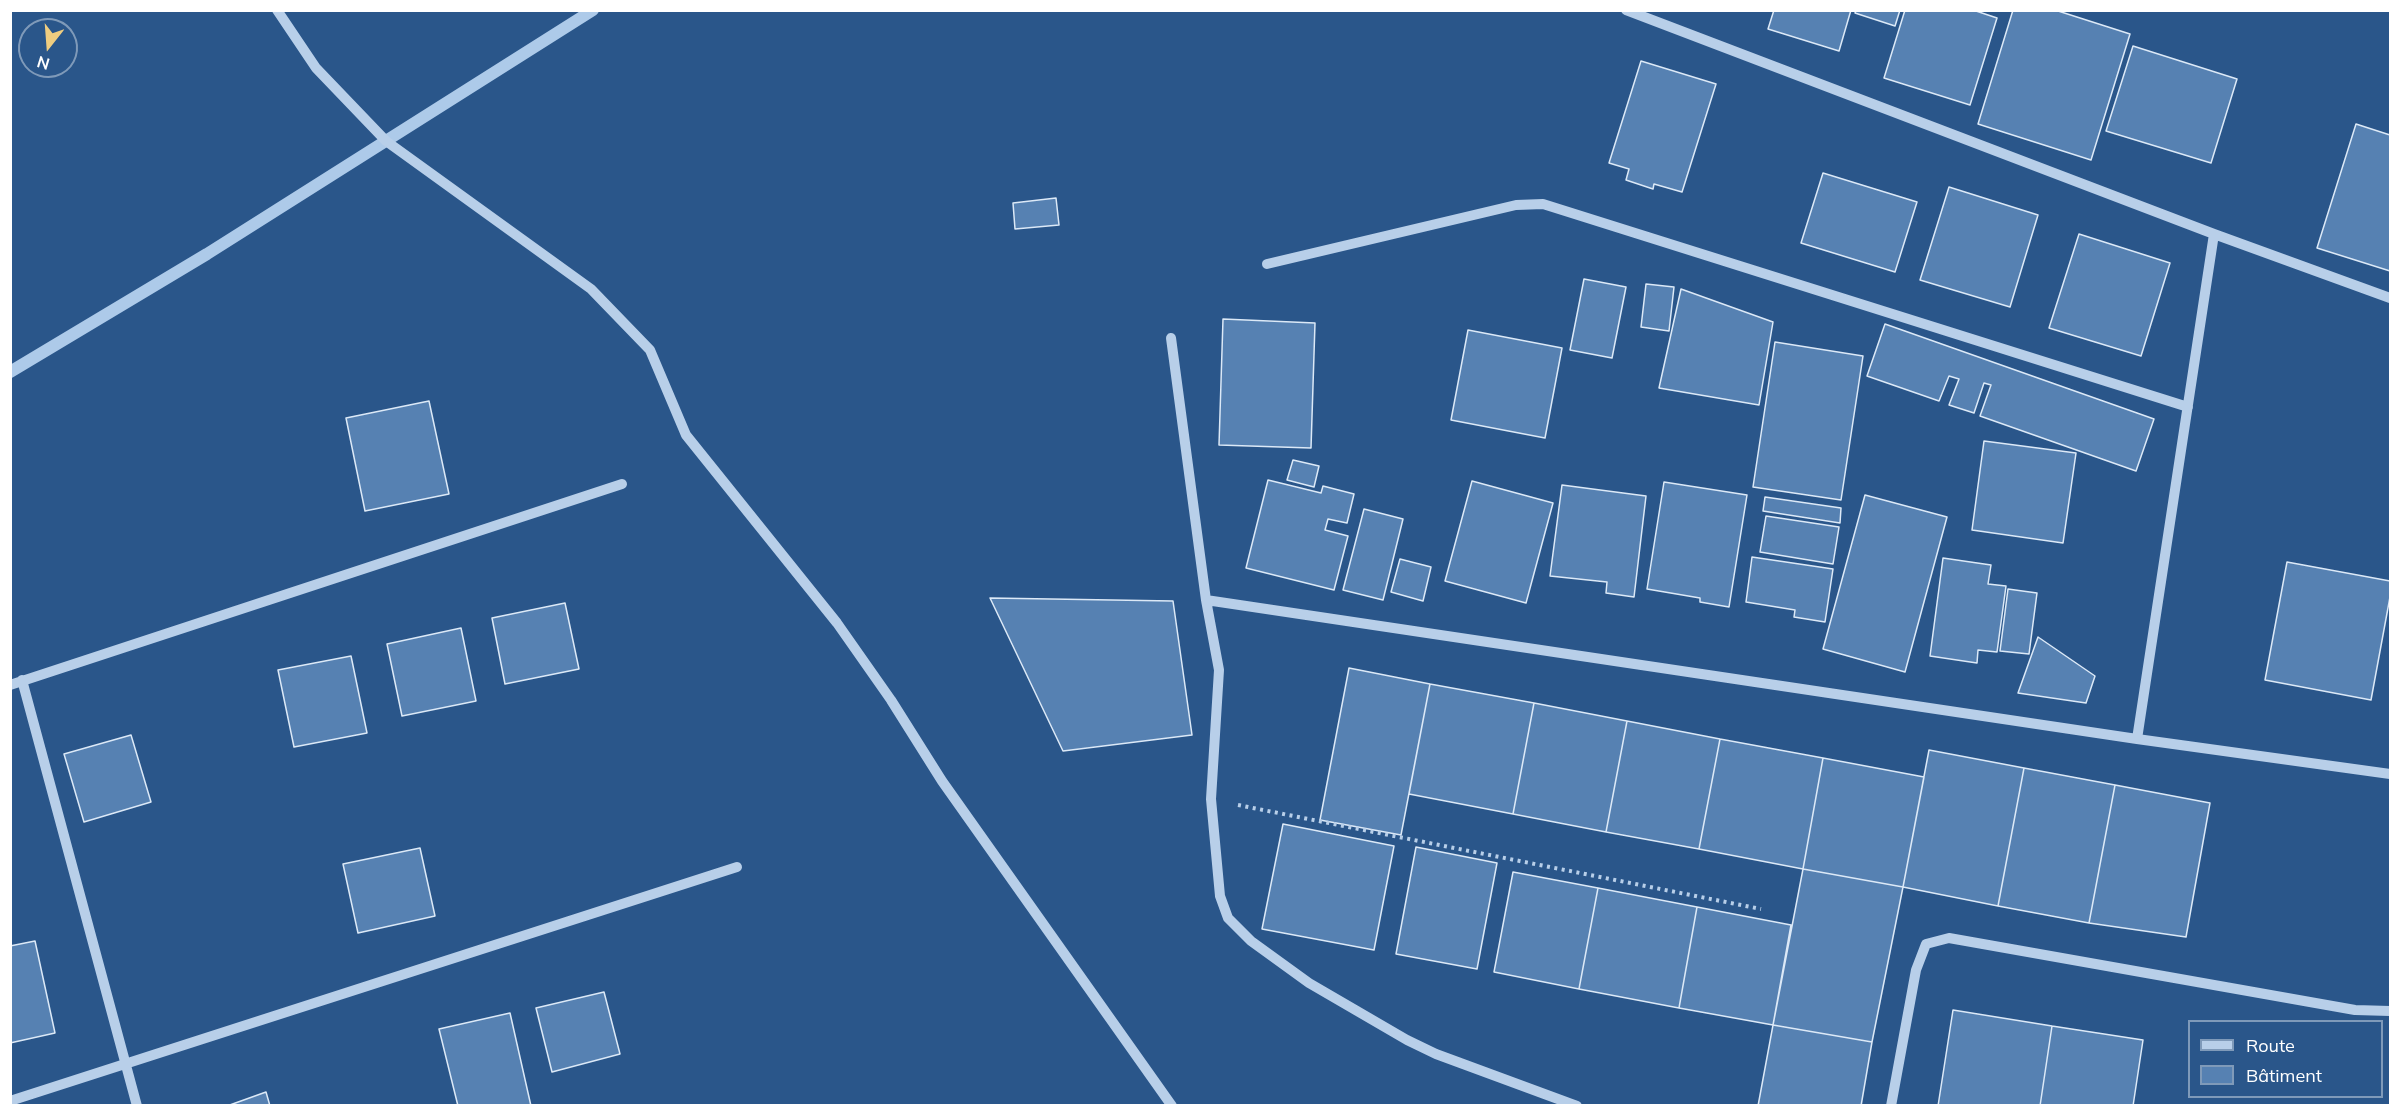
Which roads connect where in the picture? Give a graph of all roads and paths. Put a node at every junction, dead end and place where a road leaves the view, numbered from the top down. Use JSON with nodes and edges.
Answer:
{"nodes":[{"id":1,"x":277,"y":10,"type":"edge"},
{"id":2,"x":1626,"y":10,"type":"edge"},
{"id":3,"x":2214,"y":234,"type":"junction"},
{"id":4,"x":1267,"y":264,"type":"dead end"},
{"id":5,"x":2391,"y":298,"type":"edge"},
{"id":6,"x":1171,"y":338,"type":"dead end"},
{"id":7,"x":2188,"y":407,"type":"junction"},
{"id":8,"x":622,"y":484,"type":"dead end"},
{"id":9,"x":1206,"y":600,"type":"junction"},
{"id":10,"x":22,"y":680,"type":"junction"},
{"id":11,"x":10,"y":685,"type":"edge"},
{"id":12,"x":2137,"y":740,"type":"junction"},
{"id":13,"x":2391,"y":774,"type":"edge"},
{"id":14,"x":1211,"y":800,"type":"junction"},
{"id":15,"x":737,"y":867,"type":"dead end"},
{"id":16,"x":1761,"y":909,"type":"dead end"},
{"id":17,"x":2391,"y":1011,"type":"edge"},
{"id":18,"x":127,"y":1063,"type":"junction"},
{"id":19,"x":10,"y":1101,"type":"edge"},
{"id":20,"x":137,"y":1106,"type":"edge"},
{"id":21,"x":1172,"y":1106,"type":"edge"},
{"id":22,"x":1577,"y":1106,"type":"edge"},
{"id":23,"x":1891,"y":1106,"type":"edge"}],
"edges":[{"from":1,"to":21,"type":"street"},
{"from":2,"to":3,"type":"street"},
{"from":3,"to":5,"type":"street"},
{"from":3,"to":7,"type":"street"},
{"from":4,"to":7,"type":"street"},
{"from":6,"to":9,"type":"street"},
{"from":7,"to":12,"type":"street"},
{"from":8,"to":10,"type":"street"},
{"from":9,"to":12,"type":"street"},
{"from":9,"to":14,"type":"street"},
{"from":10,"to":11,"type":"street"},
{"from":10,"to":18,"type":"street"},
{"from":12,"to":13,"type":"street"},
{"from":14,"to":16,"type":"path"},
{"from":14,"to":22,"type":"street"},
{"from":15,"to":18,"type":"street"},
{"from":17,"to":23,"type":"street"},
{"from":18,"to":19,"type":"street"},
{"from":18,"to":20,"type":"street"}]}
